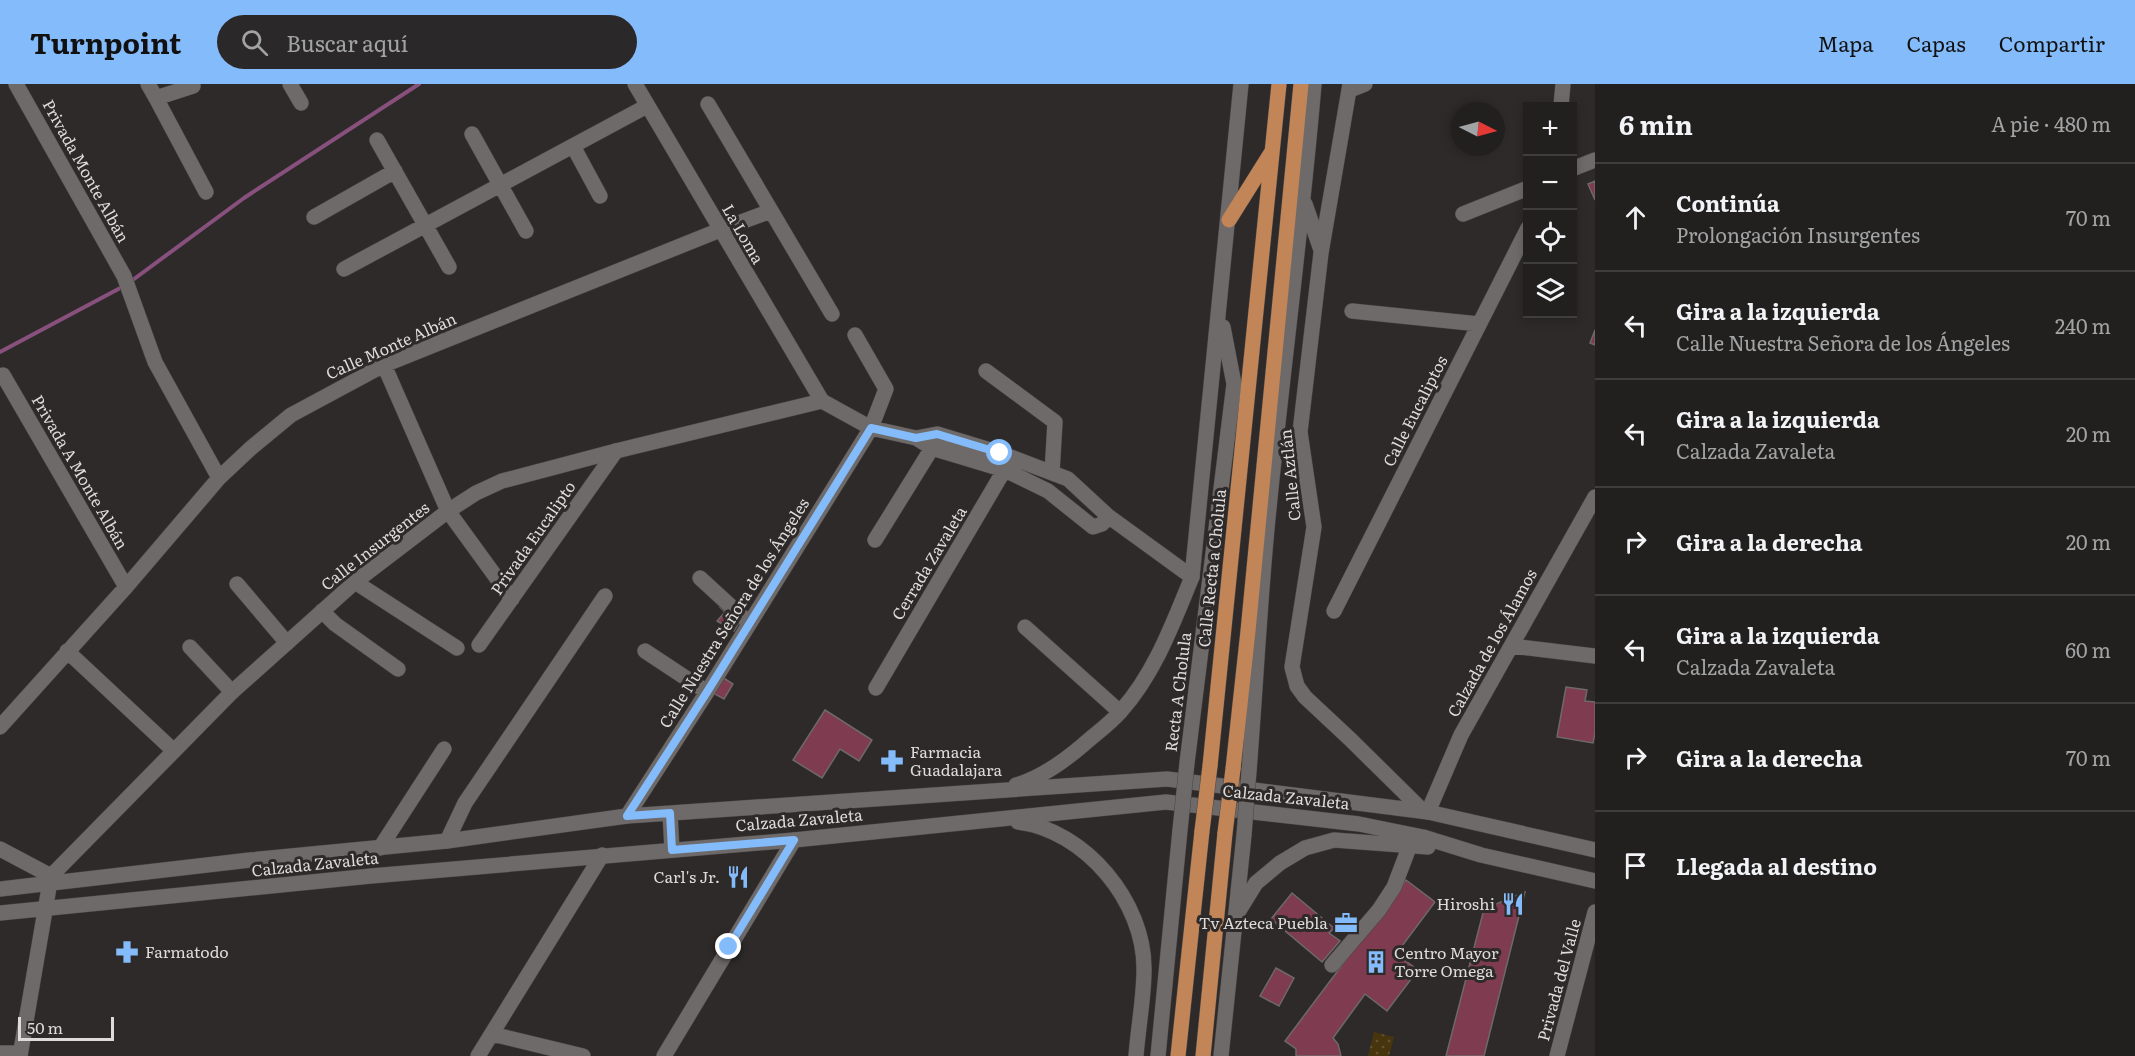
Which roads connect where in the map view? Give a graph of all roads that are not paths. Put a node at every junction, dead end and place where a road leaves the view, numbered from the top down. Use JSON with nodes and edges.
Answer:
{"nodes":[{"id":1,"x":16,"y":84,"type":"edge"},
{"id":2,"x":148,"y":84,"type":"edge"},
{"id":3,"x":290,"y":84,"type":"edge"},
{"id":4,"x":634,"y":84,"type":"edge"},
{"id":5,"x":1241,"y":84,"type":"edge"},
{"id":6,"x":1279,"y":84,"type":"edge"},
{"id":7,"x":1301,"y":84,"type":"edge"},
{"id":8,"x":1314,"y":84,"type":"edge"},
{"id":9,"x":1365,"y":84,"type":"edge"},
{"id":10,"x":1563,"y":84,"type":"edge"},
{"id":11,"x":193,"y":86,"type":"dead end"},
{"id":12,"x":1350,"y":87,"type":"edge"},
{"id":13,"x":156,"y":98,"type":"junction"},
{"id":14,"x":1561,"y":102,"type":"edge"},
{"id":15,"x":301,"y":103,"type":"dead end"},
{"id":16,"x":708,"y":104,"type":"dead end"},
{"id":17,"x":647,"y":106,"type":"junction"},
{"id":18,"x":472,"y":134,"type":"dead end"},
{"id":19,"x":377,"y":140,"type":"dead end"},
{"id":20,"x":573,"y":146,"type":"junction"},
{"id":21,"x":1272,"y":150,"type":"junction"},
{"id":22,"x":1595,"y":160,"type":"edge"},
{"id":23,"x":1577,"y":167,"type":"edge"},
{"id":24,"x":395,"y":171,"type":"junction"},
{"id":25,"x":500,"y":185,"type":"junction"},
{"id":26,"x":1523,"y":190,"type":"edge"},
{"id":27,"x":206,"y":192,"type":"dead end"},
{"id":28,"x":600,"y":196,"type":"dead end"},
{"id":29,"x":1304,"y":201,"type":"junction"},
{"id":30,"x":771,"y":211,"type":"junction"},
{"id":31,"x":1463,"y":214,"type":"dead end"},
{"id":32,"x":314,"y":217,"type":"dead end"},
{"id":33,"x":1229,"y":220,"type":"junction"},
{"id":34,"x":425,"y":225,"type":"junction"},
{"id":35,"x":720,"y":230,"type":"junction"},
{"id":36,"x":526,"y":231,"type":"dead end"},
{"id":37,"x":1523,"y":236,"type":"edge"},
{"id":38,"x":1322,"y":253,"type":"junction"},
{"id":39,"x":448,"y":267,"type":"dead end"},
{"id":40,"x":344,"y":269,"type":"dead end"},
{"id":41,"x":1220,"y":310,"type":"junction"},
{"id":42,"x":1352,"y":311,"type":"dead end"},
{"id":43,"x":832,"y":314,"type":"dead end"},
{"id":44,"x":1479,"y":324,"type":"junction"},
{"id":45,"x":1313,"y":326,"type":"junction"},
{"id":46,"x":855,"y":335,"type":"dead end"},
{"id":47,"x":384,"y":365,"type":"junction"},
{"id":48,"x":1283,"y":368,"type":"junction"},
{"id":49,"x":986,"y":371,"type":"dead end"},
{"id":50,"x":3,"y":375,"type":"dead end"},
{"id":51,"x":822,"y":401,"type":"junction"},
{"id":52,"x":871,"y":428,"type":"junction"},
{"id":53,"x":916,"y":438,"type":"junction"},
{"id":54,"x":932,"y":448,"type":"junction"},
{"id":55,"x":616,"y":451,"type":"junction"},
{"id":56,"x":1009,"y":463,"type":"junction"},
{"id":57,"x":1052,"y":473,"type":"junction"},
{"id":58,"x":219,"y":478,"type":"junction"},
{"id":59,"x":1595,"y":497,"type":"edge"},
{"id":60,"x":448,"y":511,"type":"junction"},
{"id":61,"x":1108,"y":516,"type":"junction"},
{"id":62,"x":875,"y":540,"type":"dead end"},
{"id":63,"x":1192,"y":577,"type":"junction"},
{"id":64,"x":700,"y":578,"type":"dead end"},
{"id":65,"x":355,"y":582,"type":"junction"},
{"id":66,"x":237,"y":584,"type":"dead end"},
{"id":67,"x":126,"y":587,"type":"junction"},
{"id":68,"x":605,"y":596,"type":"dead end"},
{"id":69,"x":512,"y":599,"type":"junction"},
{"id":70,"x":1334,"y":610,"type":"dead end"},
{"id":71,"x":322,"y":611,"type":"junction"},
{"id":72,"x":750,"y":623,"type":"junction"},
{"id":73,"x":1025,"y":627,"type":"dead end"},
{"id":74,"x":287,"y":643,"type":"junction"},
{"id":75,"x":479,"y":645,"type":"dead end"},
{"id":76,"x":1511,"y":646,"type":"junction"},
{"id":77,"x":190,"y":647,"type":"dead end"},
{"id":78,"x":457,"y":648,"type":"dead end"},
{"id":79,"x":67,"y":651,"type":"junction"},
{"id":80,"x":645,"y":651,"type":"dead end"},
{"id":81,"x":1595,"y":656,"type":"edge"},
{"id":82,"x":398,"y":669,"type":"dead end"},
{"id":83,"x":876,"y":688,"type":"dead end"},
{"id":84,"x":232,"y":692,"type":"junction"},
{"id":85,"x":707,"y":692,"type":"junction"},
{"id":86,"x":1120,"y":711,"type":"junction"},
{"id":87,"x":0,"y":727,"type":"edge"},
{"id":88,"x":444,"y":749,"type":"dead end"},
{"id":89,"x":174,"y":751,"type":"junction"},
{"id":90,"x":990,"y":792,"type":"junction"},
{"id":91,"x":1426,"y":812,"type":"junction"},
{"id":92,"x":670,"y":813,"type":"junction"},
{"id":93,"x":627,"y":816,"type":"junction"},
{"id":94,"x":998,"y":819,"type":"junction"},
{"id":95,"x":794,"y":840,"type":"junction"},
{"id":96,"x":447,"y":841,"type":"junction"},
{"id":97,"x":1410,"y":845,"type":"junction"},
{"id":98,"x":380,"y":848,"type":"junction"},
{"id":99,"x":0,"y":849,"type":"edge"},
{"id":100,"x":672,"y":850,"type":"junction"},
{"id":101,"x":1595,"y":850,"type":"edge"},
{"id":102,"x":602,"y":855,"type":"junction"},
{"id":103,"x":1478,"y":855,"type":"junction"},
{"id":104,"x":49,"y":880,"type":"junction"},
{"id":105,"x":1595,"y":881,"type":"edge"},
{"id":106,"x":0,"y":889,"type":"edge"},
{"id":107,"x":44,"y":909,"type":"junction"},
{"id":108,"x":1595,"y":912,"type":"edge"},
{"id":109,"x":0,"y":913,"type":"edge"},
{"id":110,"x":1235,"y":917,"type":"junction"},
{"id":111,"x":1332,"y":965,"type":"dead end"},
{"id":112,"x":492,"y":1034,"type":"junction"},
{"id":113,"x":0,"y":1053,"type":"edge"},
{"id":114,"x":20,"y":1054,"type":"edge"},
{"id":115,"x":478,"y":1056,"type":"edge"},
{"id":116,"x":583,"y":1056,"type":"edge"},
{"id":117,"x":663,"y":1056,"type":"edge"},
{"id":118,"x":1136,"y":1056,"type":"edge"},
{"id":119,"x":1158,"y":1056,"type":"edge"},
{"id":120,"x":1178,"y":1056,"type":"edge"},
{"id":121,"x":1203,"y":1056,"type":"edge"},
{"id":122,"x":1221,"y":1056,"type":"edge"},
{"id":123,"x":1557,"y":1056,"type":"edge"}],
"edges":[{"from":1,"to":58,"type":"street","name":"Privada Monte Albán"},
{"from":2,"to":13,"type":"street"},
{"from":3,"to":15,"type":"street"},
{"from":4,"to":17,"type":"street","name":"La Loma"},
{"from":5,"to":33,"type":"street"},
{"from":6,"to":21,"type":"main road","name":"Calle Recta a Cholula"},
{"from":7,"to":121,"type":"main road","bridge":true},
{"from":8,"to":29,"type":"street"},
{"from":9,"to":12,"type":"street"},
{"from":10,"to":14,"type":"street"},
{"from":11,"to":13,"type":"street"},
{"from":12,"to":38,"type":"street","name":"Calle Aztlán"},
{"from":13,"to":27,"type":"street"},
{"from":16,"to":30,"type":"street"},
{"from":17,"to":20,"type":"street"},
{"from":17,"to":35,"type":"street","name":"La Loma"},
{"from":18,"to":25,"type":"street"},
{"from":19,"to":24,"type":"street"},
{"from":20,"to":25,"type":"street"},
{"from":20,"to":28,"type":"street"},
{"from":21,"to":33,"type":"main road"},
{"from":21,"to":120,"type":"main road","name":"Calle Recta a Cholula","bridge":true},
{"from":22,"to":23,"type":"street"},
{"from":24,"to":32,"type":"street"},
{"from":24,"to":34,"type":"street"},
{"from":25,"to":34,"type":"street"},
{"from":25,"to":36,"type":"street"},
{"from":26,"to":31,"type":"street"},
{"from":29,"to":38,"type":"street"},
{"from":29,"to":48,"type":"street"},
{"from":30,"to":35,"type":"street","name":"Calle Monte Albán"},
{"from":30,"to":43,"type":"street"},
{"from":33,"to":41,"type":"street"},
{"from":34,"to":39,"type":"street"},
{"from":34,"to":40,"type":"street"},
{"from":35,"to":47,"type":"street","name":"Calle Monte Albán"},
{"from":35,"to":51,"type":"street","name":"La Loma"},
{"from":37,"to":44,"type":"street","name":"Calle Eucaliptos"},
{"from":38,"to":45,"type":"street","name":"Calle Aztlán"},
{"from":41,"to":63,"type":"street"},
{"from":41,"to":119,"type":"street","name":"Recta A Cholula","bridge":true},
{"from":42,"to":44,"type":"street"},
{"from":44,"to":70,"type":"street","name":"Calle Eucaliptos"},
{"from":45,"to":48,"type":"street"},
{"from":45,"to":91,"type":"street","name":"Calle Aztlán"},
{"from":46,"to":52,"type":"street","name":"Calle Nuestra Señora de los Ángeles"},
{"from":47,"to":58,"type":"street","name":"Calle Monte Albán"},
{"from":47,"to":60,"type":"street"},
{"from":48,"to":110,"type":"street","bridge":true},
{"from":49,"to":57,"type":"street"},
{"from":50,"to":67,"type":"street","name":"Privada A Monte Albán"},
{"from":51,"to":52,"type":"street"},
{"from":51,"to":55,"type":"street","name":"Calle Insurgentes"},
{"from":52,"to":53,"type":"street"},
{"from":52,"to":72,"type":"street","name":"Calle Nuestra Señora de los Ángeles"},
{"from":53,"to":54,"type":"street"},
{"from":53,"to":56,"type":"street"},
{"from":54,"to":56,"type":"street"},
{"from":54,"to":62,"type":"street"},
{"from":55,"to":60,"type":"street","name":"Calle Insurgentes"},
{"from":55,"to":69,"type":"street","name":"Privada Eucalipto"},
{"from":56,"to":57,"type":"street"},
{"from":56,"to":61,"type":"street"},
{"from":56,"to":83,"type":"street","name":"Cerrada Zavaleta"},
{"from":57,"to":61,"type":"street"},
{"from":58,"to":67,"type":"street","name":"Calle Monte Albán"},
{"from":59,"to":76,"type":"street","name":"Calzada de los Álamos"},
{"from":60,"to":65,"type":"street","name":"Calle Insurgentes"},
{"from":60,"to":69,"type":"street"},
{"from":61,"to":63,"type":"street"},
{"from":63,"to":86,"type":"street"},
{"from":64,"to":72,"type":"street"},
{"from":65,"to":71,"type":"street","name":"Calle Insurgentes"},
{"from":65,"to":78,"type":"street"},
{"from":66,"to":74,"type":"street"},
{"from":67,"to":79,"type":"street","name":"Calle Monte Albán"},
{"from":68,"to":96,"type":"street"},
{"from":69,"to":75,"type":"street","name":"Privada Eucalipto"},
{"from":71,"to":74,"type":"street","name":"Calle Insurgentes"},
{"from":71,"to":82,"type":"street"},
{"from":72,"to":85,"type":"street","name":"Calle Nuestra Señora de los Ángeles"},
{"from":73,"to":86,"type":"street"},
{"from":74,"to":84,"type":"street","name":"Calle Insurgentes"},
{"from":76,"to":81,"type":"street"},
{"from":76,"to":91,"type":"street","name":"Calzada de los Álamos"},
{"from":77,"to":84,"type":"street"},
{"from":79,"to":87,"type":"street","name":"Calle Monte Albán"},
{"from":79,"to":89,"type":"street"},
{"from":80,"to":85,"type":"street"},
{"from":84,"to":89,"type":"street","name":"Calle Insurgentes"},
{"from":85,"to":93,"type":"street","name":"Calle Nuestra Señora de los Ángeles"},
{"from":86,"to":90,"type":"street"},
{"from":88,"to":98,"type":"street"},
{"from":89,"to":104,"type":"street","name":"Calle Insurgentes"},
{"from":90,"to":91,"type":"street","name":"Calzada Zavaleta"},
{"from":90,"to":92,"type":"street","name":"Calzada Zavaleta"},
{"from":91,"to":101,"type":"street","name":"Calzada Zavaleta"},
{"from":92,"to":93,"type":"street","name":"Calzada Zavaleta"},
{"from":92,"to":100,"type":"street"},
{"from":93,"to":96,"type":"street","name":"Calzada Zavaleta"},
{"from":94,"to":95,"type":"street","name":"Calzada Zavaleta"},
{"from":94,"to":103,"type":"street","name":"Calzada Zavaleta"},
{"from":94,"to":118,"type":"street"},
{"from":95,"to":100,"type":"street","name":"Calzada Zavaleta"},
{"from":95,"to":117,"type":"street"},
{"from":96,"to":98,"type":"street","name":"Calzada Zavaleta"},
{"from":97,"to":103,"type":"street"},
{"from":97,"to":110,"type":"street"},
{"from":97,"to":111,"type":"street"},
{"from":98,"to":104,"type":"street","name":"Calzada Zavaleta"},
{"from":99,"to":104,"type":"street"},
{"from":100,"to":102,"type":"street","name":"Calzada Zavaleta"},
{"from":102,"to":107,"type":"street","name":"Calzada Zavaleta"},
{"from":102,"to":112,"type":"street"},
{"from":103,"to":105,"type":"street","name":"Calzada Zavaleta"},
{"from":104,"to":106,"type":"street","name":"Calzada Zavaleta"},
{"from":104,"to":107,"type":"street"},
{"from":107,"to":109,"type":"street","name":"Calzada Zavaleta"},
{"from":107,"to":114,"type":"street"},
{"from":108,"to":123,"type":"street","name":"Privada del Valle"},
{"from":110,"to":122,"type":"street"},
{"from":112,"to":115,"type":"street"},
{"from":112,"to":116,"type":"street"},
{"from":113,"to":114,"type":"street"}]}
